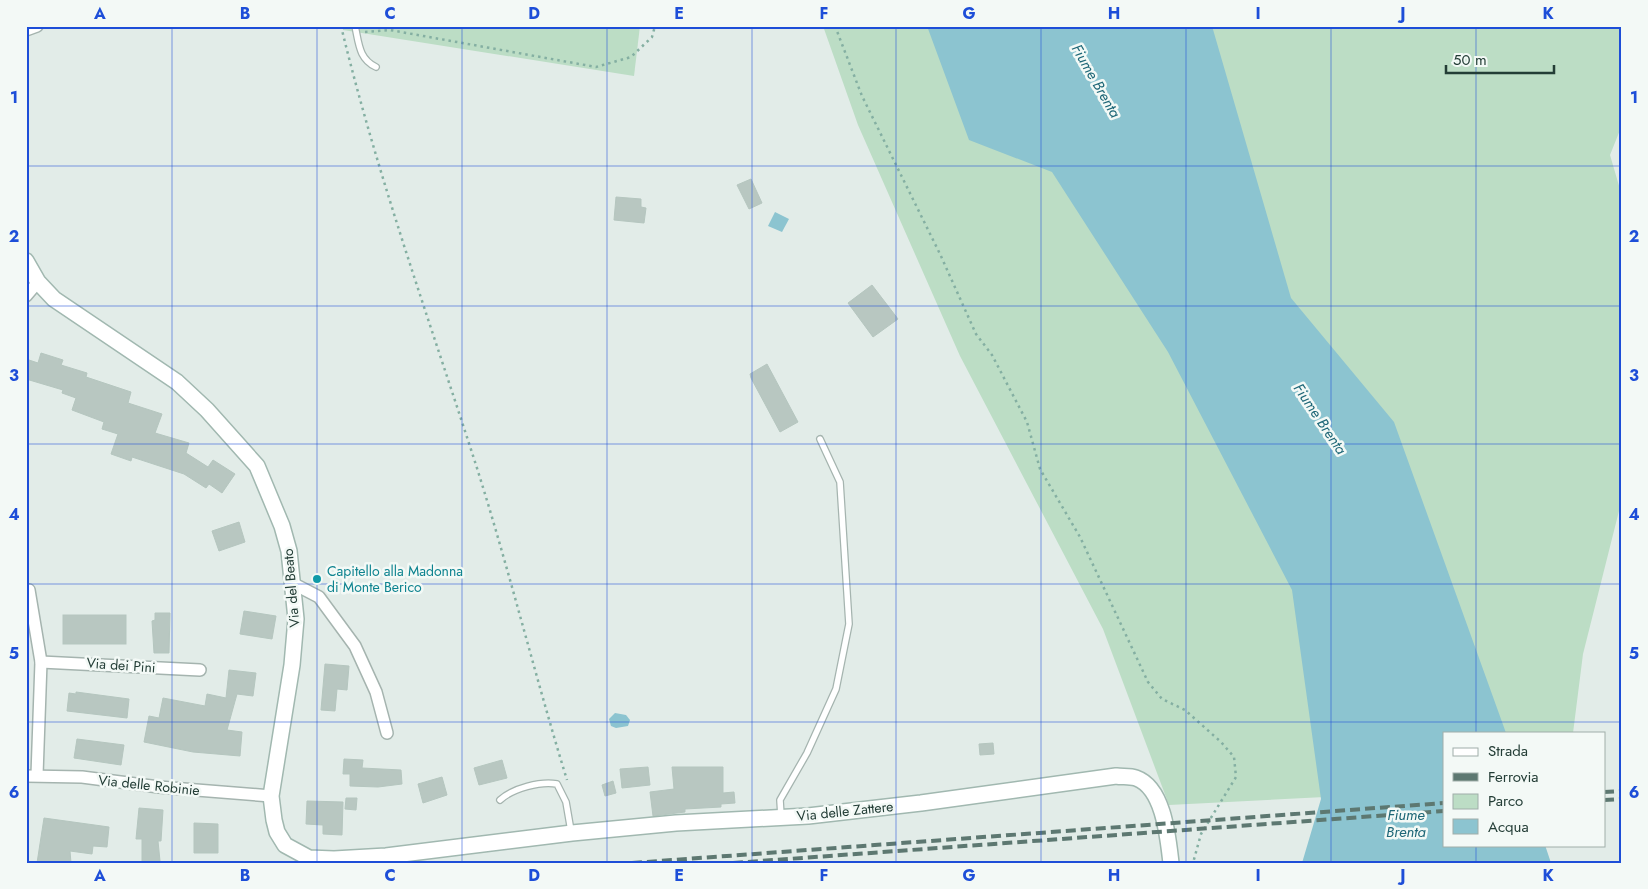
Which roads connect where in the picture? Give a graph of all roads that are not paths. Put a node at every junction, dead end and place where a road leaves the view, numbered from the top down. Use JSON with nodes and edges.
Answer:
{"nodes":[{"id":1,"x":37,"y":26,"type":"edge"},
{"id":2,"x":26,"y":30,"type":"edge"},
{"id":3,"x":356,"y":30,"type":"edge"},
{"id":4,"x":376,"y":67,"type":"dead end"},
{"id":5,"x":26,"y":262,"type":"edge"},
{"id":6,"x":38,"y":282,"type":"junction"},
{"id":7,"x":26,"y":296,"type":"edge"},
{"id":8,"x":820,"y":439,"type":"dead end"},
{"id":9,"x":292,"y":583,"type":"junction"},
{"id":10,"x":26,"y":590,"type":"edge"},
{"id":11,"x":41,"y":662,"type":"junction"},
{"id":12,"x":200,"y":670,"type":"dead end"},
{"id":13,"x":387,"y":733,"type":"dead end"},
{"id":14,"x":31,"y":775,"type":"edge"},
{"id":15,"x":271,"y":796,"type":"junction"},
{"id":16,"x":500,"y":800,"type":"dead end"},
{"id":17,"x":781,"y":818,"type":"junction"},
{"id":18,"x":572,"y":833,"type":"junction"},
{"id":19,"x":458,"y":849,"type":"joint"},
{"id":20,"x":1171,"y":863,"type":"edge"}],
"edges":[{"from":1,"to":2,"type":"street"},
{"from":3,"to":4,"type":"lane"},
{"from":5,"to":6,"type":"street","name":"Via del Beato"},
{"from":6,"to":7,"type":"street"},
{"from":6,"to":9,"type":"street","name":"Via del Beato"},
{"from":8,"to":17,"type":"lane"},
{"from":9,"to":13,"type":"street"},
{"from":9,"to":15,"type":"street","name":"Via del Beato"},
{"from":10,"to":11,"type":"street"},
{"from":11,"to":12,"type":"street","name":"Via dei Pini"},
{"from":11,"to":14,"type":"street"},
{"from":14,"to":15,"type":"street","name":"Via delle Robinie"},
{"from":15,"to":19,"type":"street","name":"Via del Beato"},
{"from":16,"to":18,"type":"lane"},
{"from":17,"to":18,"type":"street","name":"Via delle Zattere"},
{"from":17,"to":20,"type":"street","name":"Via delle Zattere"},
{"from":18,"to":19,"type":"street","name":"Via delle Zattere"}]}
